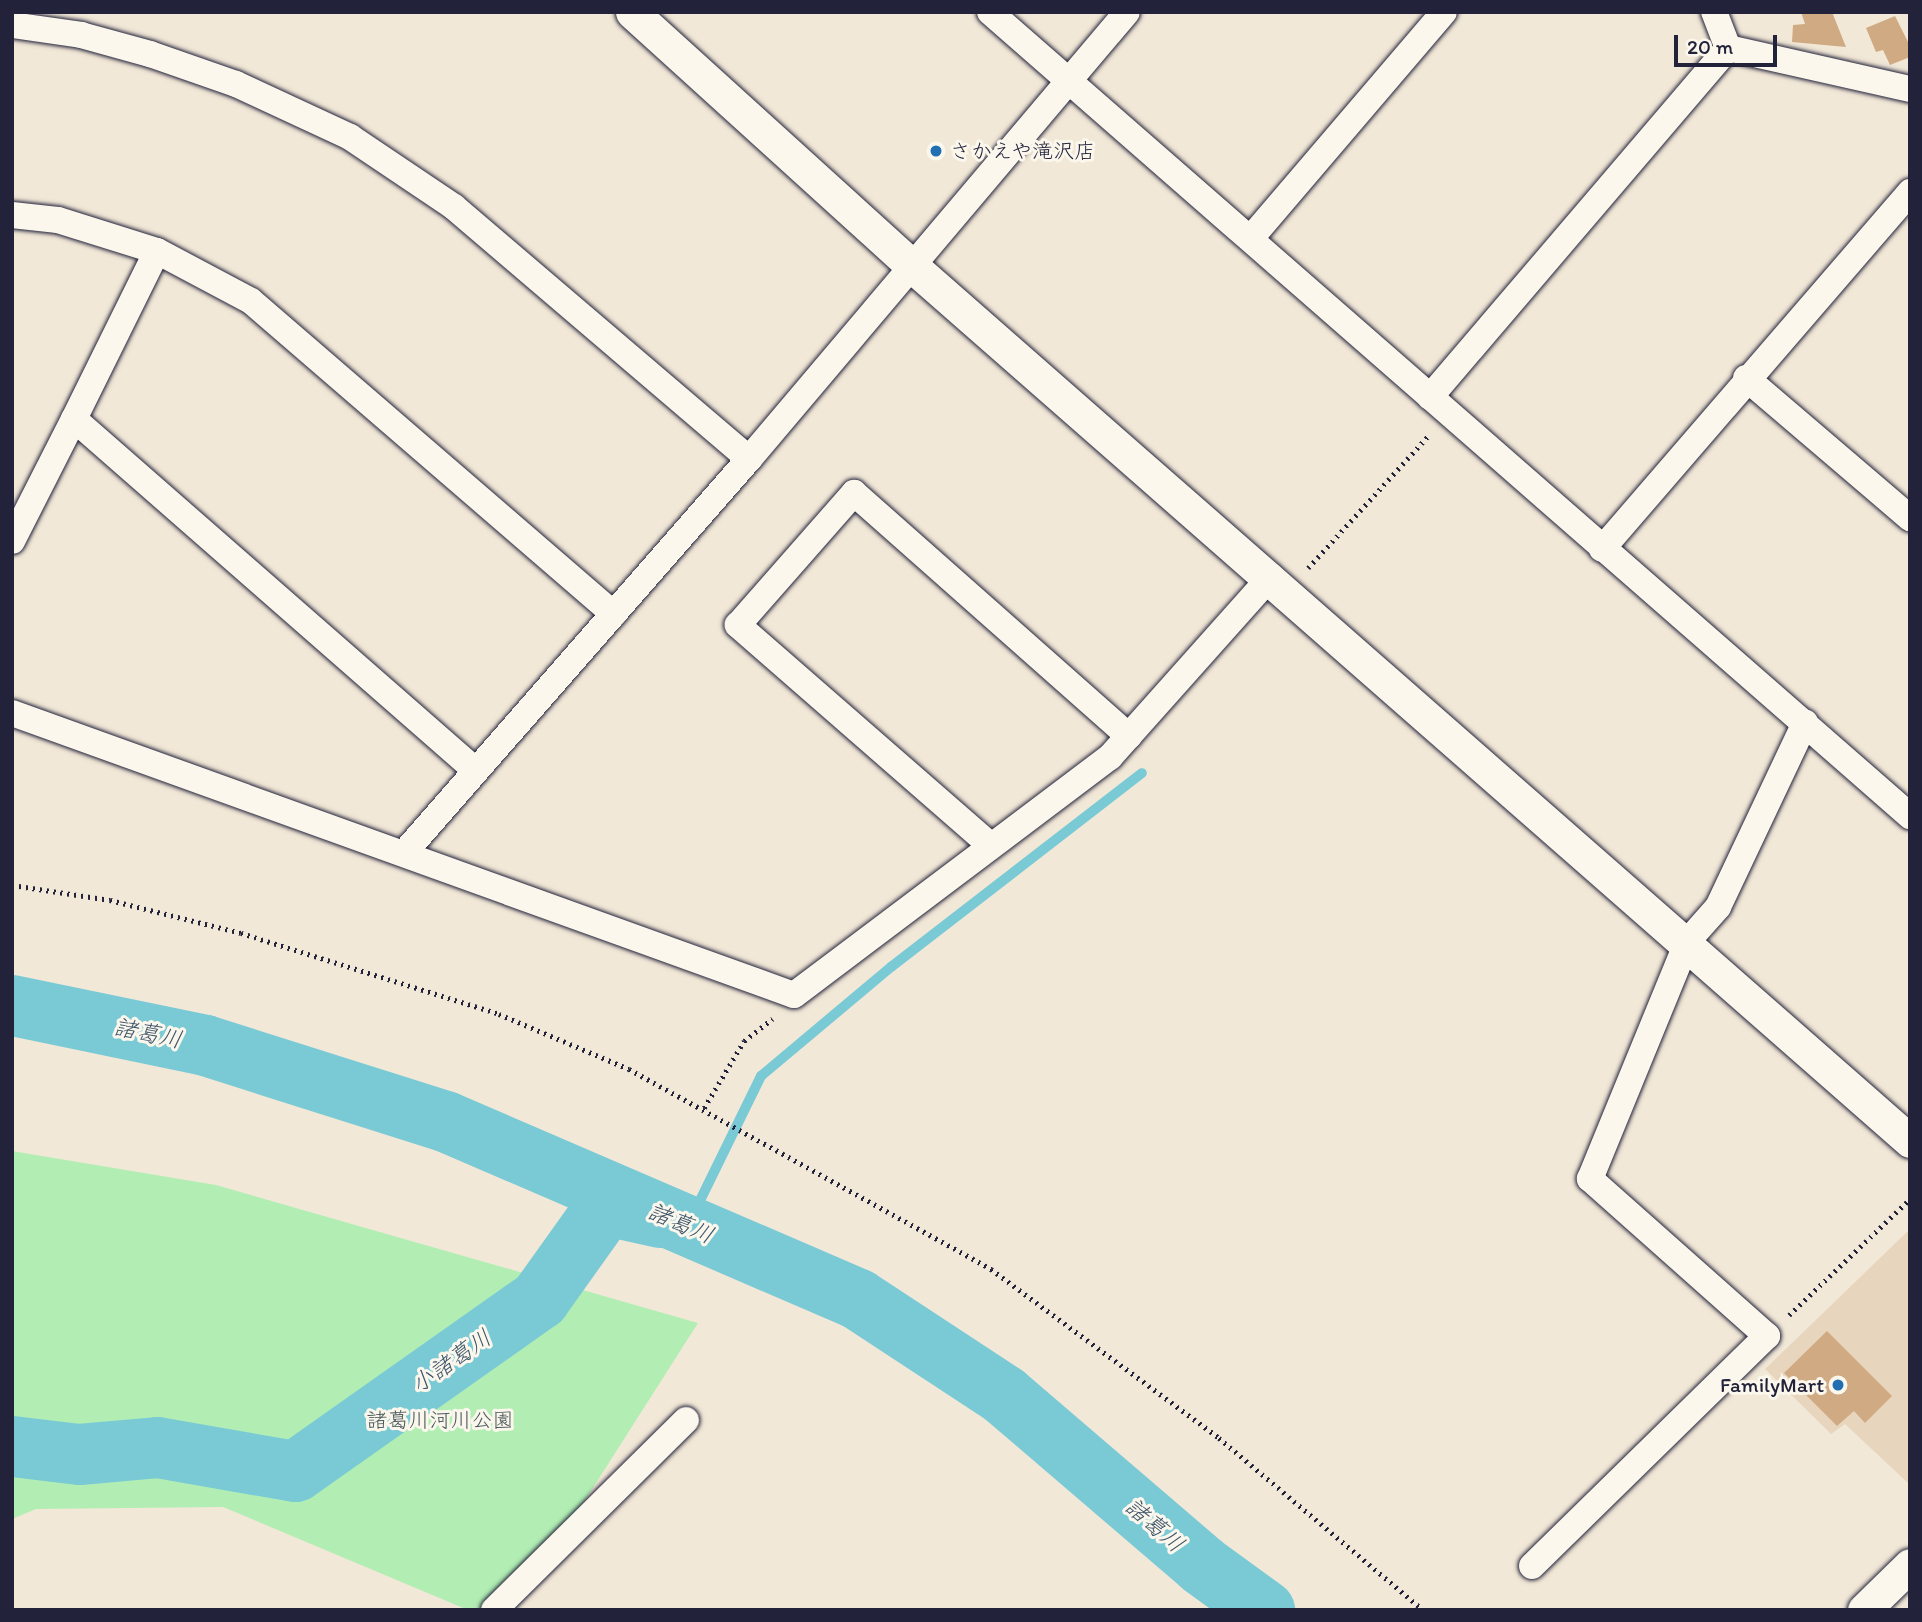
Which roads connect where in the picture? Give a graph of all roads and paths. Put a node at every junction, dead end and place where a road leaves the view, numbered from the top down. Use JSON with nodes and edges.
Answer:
{"nodes":[{"id":1,"x":632,"y":12,"type":"edge"},
{"id":2,"x":990,"y":12,"type":"edge"},
{"id":3,"x":1127,"y":12,"type":"edge"},
{"id":4,"x":1444,"y":12,"type":"edge"},
{"id":5,"x":1714,"y":12,"type":"edge"},
{"id":6,"x":12,"y":25,"type":"edge"},
{"id":7,"x":1728,"y":48,"type":"junction"},
{"id":8,"x":1068,"y":80,"type":"junction"},
{"id":9,"x":1910,"y":89,"type":"edge"},
{"id":10,"x":1910,"y":192,"type":"edge"},
{"id":11,"x":12,"y":215,"type":"edge"},
{"id":12,"x":1251,"y":238,"type":"junction"},
{"id":13,"x":157,"y":251,"type":"junction"},
{"id":14,"x":912,"y":266,"type":"junction"},
{"id":15,"x":1746,"y":378,"type":"junction"},
{"id":16,"x":1440,"y":405,"type":"junction"},
{"id":17,"x":74,"y":419,"type":"junction"},
{"id":18,"x":749,"y":459,"type":"junction"},
{"id":19,"x":1910,"y":518,"type":"edge"},
{"id":20,"x":12,"y":541,"type":"edge"},
{"id":21,"x":1602,"y":548,"type":"junction"},
{"id":22,"x":1279,"y":584,"type":"junction"},
{"id":23,"x":613,"y":614,"type":"junction"},
{"id":24,"x":12,"y":713,"type":"edge"},
{"id":25,"x":1805,"y":723,"type":"junction"},
{"id":26,"x":1129,"y":736,"type":"junction"},
{"id":27,"x":475,"y":770,"type":"junction"},
{"id":28,"x":1910,"y":816,"type":"edge"},
{"id":29,"x":990,"y":845,"type":"junction"},
{"id":30,"x":405,"y":852,"type":"junction"},
{"id":31,"x":12,"y":885,"type":"edge"},
{"id":32,"x":1688,"y":942,"type":"junction"},
{"id":33,"x":794,"y":995,"type":"junction"},
{"id":34,"x":703,"y":1108,"type":"junction"},
{"id":35,"x":1910,"y":1141,"type":"edge"},
{"id":36,"x":1910,"y":1199,"type":"edge"},
{"id":37,"x":1767,"y":1336,"type":"junction"},
{"id":38,"x":686,"y":1420,"type":"dead end"},
{"id":39,"x":1910,"y":1565,"type":"edge"},
{"id":40,"x":1532,"y":1566,"type":"dead end"},
{"id":41,"x":494,"y":1610,"type":"edge"},
{"id":42,"x":1423,"y":1610,"type":"edge"},
{"id":43,"x":1864,"y":1610,"type":"edge"}],
"edges":[{"from":1,"to":14,"type":"street"},
{"from":2,"to":8,"type":"street"},
{"from":3,"to":8,"type":"street"},
{"from":4,"to":12,"type":"street"},
{"from":5,"to":7,"type":"street"},
{"from":6,"to":18,"type":"street"},
{"from":7,"to":9,"type":"street"},
{"from":7,"to":16,"type":"street"},
{"from":8,"to":12,"type":"street"},
{"from":8,"to":14,"type":"street"},
{"from":10,"to":15,"type":"street"},
{"from":11,"to":13,"type":"street"},
{"from":12,"to":16,"type":"street"},
{"from":13,"to":17,"type":"street"},
{"from":13,"to":23,"type":"street"},
{"from":14,"to":18,"type":"street"},
{"from":14,"to":22,"type":"street"},
{"from":15,"to":19,"type":"street"},
{"from":15,"to":21,"type":"street"},
{"from":16,"to":21,"type":"street"},
{"from":16,"to":22,"type":"path"},
{"from":17,"to":20,"type":"street"},
{"from":17,"to":27,"type":"street"},
{"from":18,"to":23,"type":"street"},
{"from":21,"to":25,"type":"street"},
{"from":22,"to":26,"type":"street"},
{"from":22,"to":32,"type":"street"},
{"from":23,"to":27,"type":"street"},
{"from":24,"to":30,"type":"street"},
{"from":25,"to":28,"type":"street"},
{"from":25,"to":32,"type":"street"},
{"from":26,"to":29,"type":"street"},
{"from":26,"to":29,"type":"street"},
{"from":27,"to":30,"type":"street"},
{"from":29,"to":33,"type":"street"},
{"from":30,"to":33,"type":"street"},
{"from":31,"to":34,"type":"path"},
{"from":32,"to":35,"type":"street"},
{"from":32,"to":37,"type":"street"},
{"from":33,"to":34,"type":"path"},
{"from":34,"to":42,"type":"path"},
{"from":36,"to":37,"type":"path"},
{"from":37,"to":40,"type":"street"},
{"from":38,"to":41,"type":"street"},
{"from":39,"to":43,"type":"street"}]}
